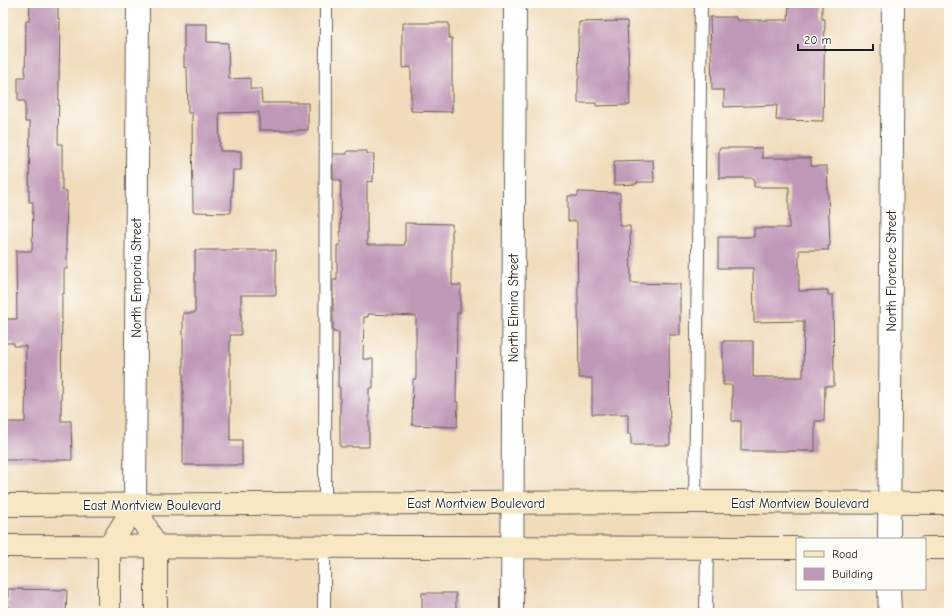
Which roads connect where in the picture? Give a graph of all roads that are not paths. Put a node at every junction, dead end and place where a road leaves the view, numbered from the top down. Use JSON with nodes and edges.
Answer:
{"nodes":[{"id":1,"x":138,"y":3,"type":"edge"},
{"id":2,"x":326,"y":3,"type":"edge"},
{"id":3,"x":514,"y":3,"type":"edge"},
{"id":4,"x":702,"y":3,"type":"edge"},
{"id":5,"x":893,"y":3,"type":"edge"},
{"id":6,"x":695,"y":502,"type":"junction"},
{"id":7,"x":512,"y":503,"type":"junction"},
{"id":8,"x":890,"y":503,"type":"junction"},
{"id":9,"x":949,"y":503,"type":"edge"},
{"id":10,"x":325,"y":504,"type":"junction"},
{"id":11,"x":3,"y":505,"type":"edge"},
{"id":12,"x":135,"y":505,"type":"junction"},
{"id":13,"x":889,"y":538,"type":"edge"},
{"id":14,"x":3,"y":546,"type":"edge"},
{"id":15,"x":109,"y":547,"type":"junction"},
{"id":16,"x":156,"y":547,"type":"junction"},
{"id":17,"x":324,"y":547,"type":"junction"},
{"id":18,"x":512,"y":548,"type":"junction"},
{"id":19,"x":707,"y":548,"type":"junction"},
{"id":20,"x":796,"y":548,"type":"edge"},
{"id":21,"x":926,"y":548,"type":"edge"},
{"id":22,"x":949,"y":548,"type":"edge"},
{"id":23,"x":889,"y":590,"type":"edge"},
{"id":24,"x":109,"y":613,"type":"edge"},
{"id":25,"x":156,"y":613,"type":"edge"},
{"id":26,"x":324,"y":613,"type":"edge"},
{"id":27,"x":512,"y":613,"type":"edge"},
{"id":28,"x":706,"y":613,"type":"edge"},
{"id":29,"x":890,"y":613,"type":"edge"}],
"edges":[{"from":1,"to":12,"type":"street","name":"North Emporia Street"},
{"from":2,"to":10,"type":"lane"},
{"from":3,"to":7,"type":"street","name":"North Elmira Street"},
{"from":4,"to":6,"type":"lane"},
{"from":5,"to":8,"type":"street","name":"North Florence Street"},
{"from":6,"to":7,"type":"main road","name":"East Montview Boulevard"},
{"from":6,"to":8,"type":"main road","name":"East Montview Boulevard"},
{"from":7,"to":10,"type":"main road","name":"East Montview Boulevard"},
{"from":7,"to":18,"type":"street","name":"North Elmira Street"},
{"from":8,"to":9,"type":"main road","name":"East Montview Boulevard"},
{"from":8,"to":13,"type":"street","name":"North Florence Street"},
{"from":10,"to":12,"type":"main road","name":"East Montview Boulevard"},
{"from":11,"to":12,"type":"main road","name":"East Montview Boulevard"},
{"from":12,"to":15,"type":"main road"},
{"from":12,"to":16,"type":"main road","name":"North Emporia Street"},
{"from":14,"to":15,"type":"main road"},
{"from":15,"to":16,"type":"main road"},
{"from":15,"to":24,"type":"main road"},
{"from":16,"to":17,"type":"main road"},
{"from":16,"to":25,"type":"main road"},
{"from":17,"to":18,"type":"main road"},
{"from":17,"to":26,"type":"lane"},
{"from":18,"to":19,"type":"main road"},
{"from":18,"to":27,"type":"street","name":"North Elmira Street"},
{"from":19,"to":20,"type":"main road"},
{"from":19,"to":28,"type":"lane"},
{"from":21,"to":22,"type":"main road"},
{"from":23,"to":29,"type":"street"}]}
